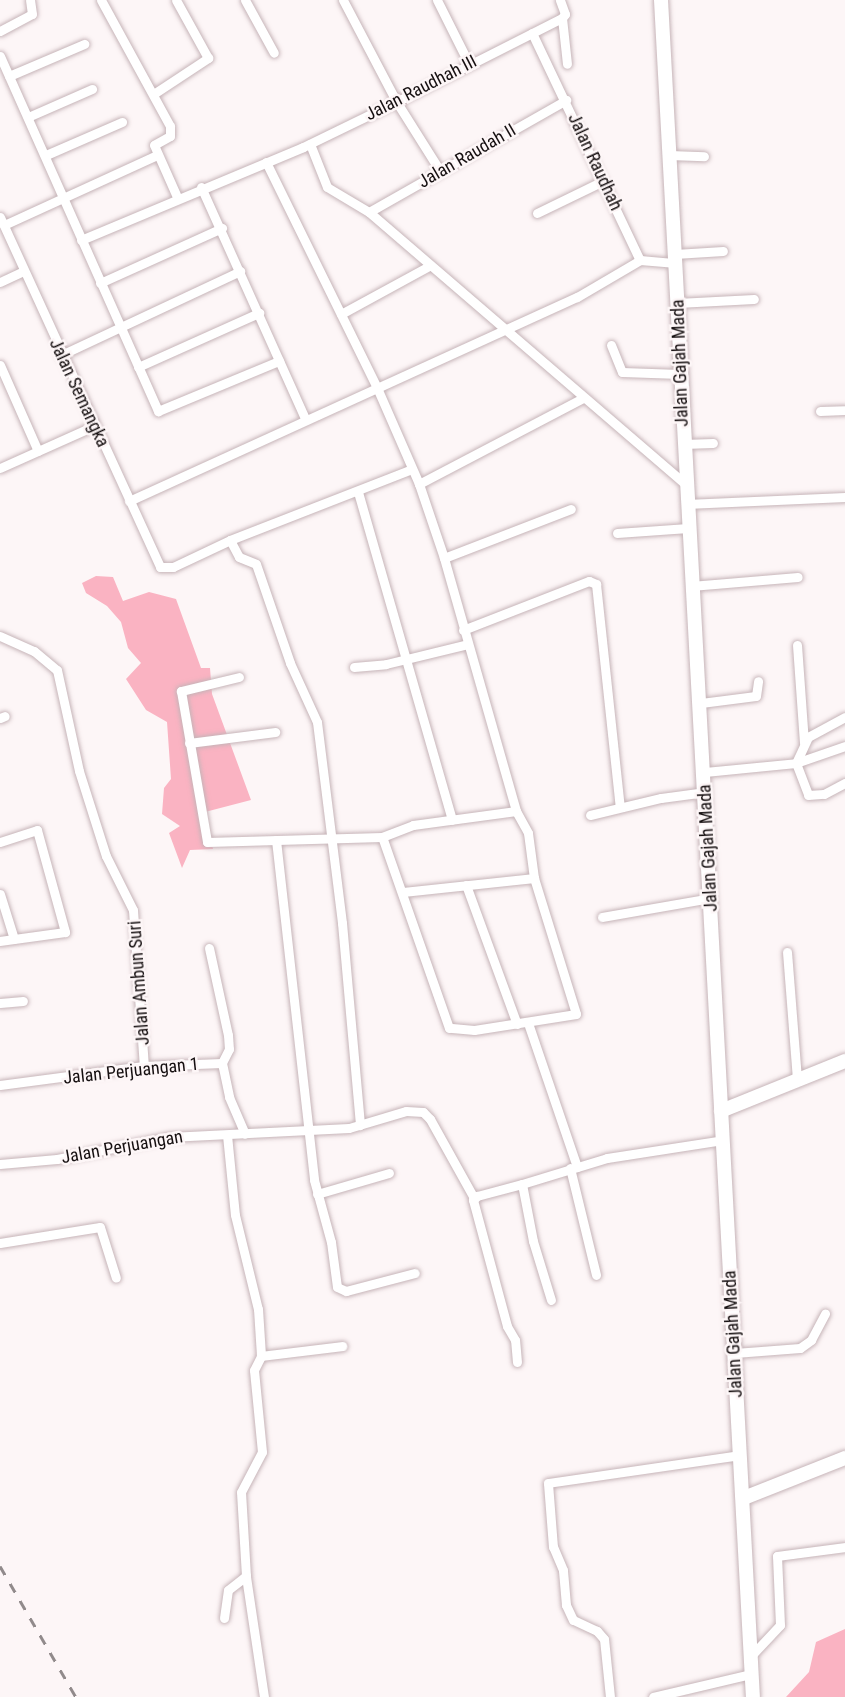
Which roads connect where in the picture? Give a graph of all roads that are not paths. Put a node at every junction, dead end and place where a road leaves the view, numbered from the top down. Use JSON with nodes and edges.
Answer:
{"nodes":[{"id":1,"x":30,"y":0,"type":"edge"},
{"id":2,"x":101,"y":0,"type":"edge"},
{"id":3,"x":176,"y":0,"type":"edge"},
{"id":4,"x":245,"y":0,"type":"edge"},
{"id":5,"x":343,"y":0,"type":"edge"},
{"id":6,"x":437,"y":0,"type":"edge"},
{"id":7,"x":560,"y":0,"type":"edge"},
{"id":8,"x":661,"y":0,"type":"edge"},
{"id":9,"x":562,"y":18,"type":"junction"},
{"id":10,"x":0,"y":31,"type":"edge"},
{"id":11,"x":532,"y":33,"type":"junction"},
{"id":12,"x":84,"y":44,"type":"dead end"},
{"id":13,"x":273,"y":53,"type":"dead end"},
{"id":14,"x":0,"y":56,"type":"edge"},
{"id":15,"x":469,"y":64,"type":"junction"},
{"id":16,"x":567,"y":64,"type":"dead end"},
{"id":17,"x":9,"y":76,"type":"junction"},
{"id":18,"x":92,"y":88,"type":"dead end"},
{"id":19,"x":155,"y":93,"type":"junction"},
{"id":20,"x":566,"y":100,"type":"junction"},
{"id":21,"x":396,"y":101,"type":"junction"},
{"id":22,"x":28,"y":117,"type":"junction"},
{"id":23,"x":122,"y":122,"type":"dead end"},
{"id":24,"x":310,"y":144,"type":"junction"},
{"id":25,"x":46,"y":155,"type":"junction"},
{"id":26,"x":158,"y":155,"type":"junction"},
{"id":27,"x":669,"y":155,"type":"junction"},
{"id":28,"x":704,"y":156,"type":"dead end"},
{"id":29,"x":266,"y":162,"type":"junction"},
{"id":30,"x":440,"y":171,"type":"junction"},
{"id":31,"x":603,"y":181,"type":"junction"},
{"id":32,"x":201,"y":187,"type":"junction"},
{"id":33,"x":63,"y":197,"type":"junction"},
{"id":34,"x":177,"y":197,"type":"junction"},
{"id":35,"x":369,"y":212,"type":"junction"},
{"id":36,"x":537,"y":213,"type":"dead end"},
{"id":37,"x":2,"y":221,"type":"edge"},
{"id":38,"x":222,"y":228,"type":"junction"},
{"id":39,"x":81,"y":240,"type":"junction"},
{"id":40,"x":723,"y":252,"type":"dead end"},
{"id":41,"x":676,"y":258,"type":"junction"},
{"id":42,"x":640,"y":261,"type":"junction"},
{"id":43,"x":429,"y":266,"type":"junction"},
{"id":44,"x":24,"y":271,"type":"junction"},
{"id":45,"x":240,"y":271,"type":"junction"},
{"id":46,"x":0,"y":282,"type":"edge"},
{"id":47,"x":100,"y":283,"type":"junction"},
{"id":48,"x":754,"y":299,"type":"dead end"},
{"id":49,"x":677,"y":303,"type":"junction"},
{"id":50,"x":259,"y":313,"type":"junction"},
{"id":51,"x":341,"y":314,"type":"junction"},
{"id":52,"x":120,"y":328,"type":"junction"},
{"id":53,"x":503,"y":330,"type":"junction"},
{"id":54,"x":611,"y":345,"type":"dead end"},
{"id":55,"x":61,"y":355,"type":"junction"},
{"id":56,"x":279,"y":361,"type":"junction"},
{"id":57,"x":0,"y":365,"type":"edge"},
{"id":58,"x":138,"y":367,"type":"junction"},
{"id":59,"x":680,"y":374,"type":"junction"},
{"id":60,"x":378,"y":390,"type":"junction"},
{"id":61,"x":583,"y":398,"type":"junction"},
{"id":62,"x":845,"y":410,"type":"edge"},
{"id":63,"x":820,"y":411,"type":"dead end"},
{"id":64,"x":305,"y":418,"type":"junction"},
{"id":65,"x":94,"y":426,"type":"junction"},
{"id":66,"x":713,"y":443,"type":"dead end"},
{"id":67,"x":683,"y":444,"type":"junction"},
{"id":68,"x":38,"y":451,"type":"junction"},
{"id":69,"x":0,"y":468,"type":"edge"},
{"id":70,"x":412,"y":469,"type":"junction"},
{"id":71,"x":684,"y":483,"type":"junction"},
{"id":72,"x":419,"y":484,"type":"junction"},
{"id":73,"x":358,"y":492,"type":"junction"},
{"id":74,"x":845,"y":497,"type":"edge"},
{"id":75,"x":129,"y":501,"type":"junction"},
{"id":76,"x":686,"y":504,"type":"junction"},
{"id":77,"x":571,"y":509,"type":"dead end"},
{"id":78,"x":688,"y":528,"type":"junction"},
{"id":79,"x":617,"y":533,"type":"dead end"},
{"id":80,"x":230,"y":540,"type":"junction"},
{"id":81,"x":444,"y":558,"type":"junction"},
{"id":82,"x":798,"y":577,"type":"dead end"},
{"id":83,"x":692,"y":586,"type":"junction"},
{"id":84,"x":463,"y":630,"type":"junction"},
{"id":85,"x":0,"y":636,"type":"edge"},
{"id":86,"x":468,"y":644,"type":"junction"},
{"id":87,"x":797,"y":645,"type":"dead end"},
{"id":88,"x":407,"y":659,"type":"junction"},
{"id":89,"x":354,"y":667,"type":"dead end"},
{"id":90,"x":239,"y":677,"type":"dead end"},
{"id":91,"x":758,"y":681,"type":"dead end"},
{"id":92,"x":701,"y":703,"type":"junction"},
{"id":93,"x":845,"y":717,"type":"edge"},
{"id":94,"x":275,"y":732,"type":"dead end"},
{"id":95,"x":804,"y":742,"type":"junction"},
{"id":96,"x":189,"y":743,"type":"junction"},
{"id":97,"x":845,"y":746,"type":"edge"},
{"id":98,"x":796,"y":763,"type":"junction"},
{"id":99,"x":705,"y":772,"type":"junction"},
{"id":100,"x":845,"y":783,"type":"edge"},
{"id":101,"x":706,"y":792,"type":"junction"},
{"id":102,"x":620,"y":807,"type":"junction"},
{"id":103,"x":516,"y":811,"type":"junction"},
{"id":104,"x":590,"y":815,"type":"dead end"},
{"id":105,"x":452,"y":820,"type":"junction"},
{"id":106,"x":382,"y":837,"type":"junction"},
{"id":107,"x":329,"y":838,"type":"junction"},
{"id":108,"x":276,"y":840,"type":"junction"},
{"id":109,"x":0,"y":842,"type":"edge"},
{"id":110,"x":534,"y":878,"type":"junction"},
{"id":111,"x":466,"y":885,"type":"junction"},
{"id":112,"x":403,"y":892,"type":"junction"},
{"id":113,"x":0,"y":894,"type":"edge"},
{"id":114,"x":711,"y":898,"type":"junction"},
{"id":115,"x":602,"y":916,"type":"dead end"},
{"id":116,"x":14,"y":939,"type":"junction"},
{"id":117,"x":0,"y":941,"type":"edge"},
{"id":118,"x":209,"y":948,"type":"dead end"},
{"id":119,"x":787,"y":952,"type":"dead end"},
{"id":120,"x":23,"y":1001,"type":"dead end"},
{"id":121,"x":0,"y":1003,"type":"edge"},
{"id":122,"x":528,"y":1023,"type":"junction"},
{"id":123,"x":517,"y":1024,"type":"junction"},
{"id":124,"x":845,"y":1061,"type":"edge"},
{"id":125,"x":222,"y":1063,"type":"junction"},
{"id":126,"x":144,"y":1066,"type":"junction"},
{"id":127,"x":797,"y":1080,"type":"junction"},
{"id":128,"x":0,"y":1085,"type":"edge"},
{"id":129,"x":721,"y":1111,"type":"junction"},
{"id":130,"x":360,"y":1125,"type":"junction"},
{"id":131,"x":308,"y":1131,"type":"junction"},
{"id":132,"x":245,"y":1134,"type":"junction"},
{"id":133,"x":227,"y":1135,"type":"junction"},
{"id":134,"x":723,"y":1140,"type":"junction"},
{"id":135,"x":0,"y":1164,"type":"edge"},
{"id":136,"x":573,"y":1167,"type":"junction"},
{"id":137,"x":388,"y":1173,"type":"dead end"},
{"id":138,"x":522,"y":1184,"type":"junction"},
{"id":139,"x":317,"y":1194,"type":"junction"},
{"id":140,"x":474,"y":1198,"type":"junction"},
{"id":141,"x":0,"y":1243,"type":"edge"},
{"id":142,"x":415,"y":1273,"type":"dead end"},
{"id":143,"x":596,"y":1275,"type":"dead end"},
{"id":144,"x":116,"y":1278,"type":"dead end"},
{"id":145,"x":551,"y":1300,"type":"dead end"},
{"id":146,"x":825,"y":1314,"type":"dead end"},
{"id":147,"x":342,"y":1346,"type":"dead end"},
{"id":148,"x":735,"y":1353,"type":"junction"},
{"id":149,"x":261,"y":1356,"type":"junction"},
{"id":150,"x":518,"y":1362,"type":"dead end"},
{"id":151,"x":741,"y":1455,"type":"junction"},
{"id":152,"x":845,"y":1458,"type":"edge"},
{"id":153,"x":744,"y":1498,"type":"junction"},
{"id":154,"x":845,"y":1547,"type":"edge"},
{"id":155,"x":246,"y":1576,"type":"junction"},
{"id":156,"x":224,"y":1618,"type":"dead end"},
{"id":157,"x":750,"y":1657,"type":"junction"},
{"id":158,"x":752,"y":1674,"type":"junction"},
{"id":159,"x":264,"y":1697,"type":"edge"},
{"id":160,"x":610,"y":1697,"type":"edge"},
{"id":161,"x":653,"y":1697,"type":"edge"},
{"id":162,"x":753,"y":1697,"type":"edge"}],
"edges":[{"from":1,"to":10,"type":"street"},
{"from":2,"to":19,"type":"street"},
{"from":3,"to":19,"type":"street"},
{"from":4,"to":13,"type":"street"},
{"from":5,"to":21,"type":"street"},
{"from":6,"to":15,"type":"street"},
{"from":7,"to":9,"type":"street"},
{"from":8,"to":27,"type":"main road","name":"Jalan Gajah Mada"},
{"from":9,"to":11,"type":"street","name":"Jalan Raudhah III"},
{"from":9,"to":16,"type":"street"},
{"from":11,"to":15,"type":"street","name":"Jalan Raudhah III"},
{"from":11,"to":20,"type":"street","name":"Jalan Raudhah"},
{"from":12,"to":17,"type":"street"},
{"from":14,"to":17,"type":"street"},
{"from":15,"to":21,"type":"street","name":"Jalan Raudhah III"},
{"from":17,"to":22,"type":"street"},
{"from":18,"to":22,"type":"street"},
{"from":19,"to":26,"type":"street"},
{"from":20,"to":30,"type":"street","name":"Jalan Raudah II"},
{"from":20,"to":31,"type":"street","name":"Jalan Raudhah"},
{"from":21,"to":24,"type":"street","name":"Jalan Raudhah III"},
{"from":21,"to":30,"type":"street"},
{"from":22,"to":25,"type":"street"},
{"from":23,"to":25,"type":"street"},
{"from":24,"to":29,"type":"street","name":"Jalan Raudhah III"},
{"from":24,"to":35,"type":"street"},
{"from":25,"to":33,"type":"street"},
{"from":26,"to":33,"type":"street"},
{"from":26,"to":34,"type":"street"},
{"from":27,"to":28,"type":"street"},
{"from":27,"to":41,"type":"main road","name":"Jalan Gajah Mada"},
{"from":29,"to":32,"type":"street","name":"Jalan Raudhah III"},
{"from":29,"to":51,"type":"street"},
{"from":30,"to":35,"type":"street","name":"Jalan Raudah II"},
{"from":31,"to":36,"type":"street"},
{"from":31,"to":42,"type":"street","name":"Jalan Raudhah"},
{"from":32,"to":34,"type":"street","name":"Jalan Raudhah III"},
{"from":32,"to":38,"type":"street"},
{"from":33,"to":37,"type":"street"},
{"from":33,"to":39,"type":"street"},
{"from":34,"to":39,"type":"street","name":"Jalan Raudhah III"},
{"from":35,"to":43,"type":"street"},
{"from":37,"to":44,"type":"street","name":"Jalan Semangka"},
{"from":38,"to":45,"type":"street"},
{"from":38,"to":47,"type":"street"},
{"from":39,"to":47,"type":"street"},
{"from":40,"to":41,"type":"street"},
{"from":41,"to":42,"type":"street"},
{"from":41,"to":49,"type":"main road","name":"Jalan Gajah Mada"},
{"from":42,"to":53,"type":"street"},
{"from":43,"to":51,"type":"street"},
{"from":43,"to":53,"type":"street"},
{"from":44,"to":46,"type":"street"},
{"from":44,"to":55,"type":"street","name":"Jalan Semangka"},
{"from":45,"to":50,"type":"street"},
{"from":45,"to":52,"type":"street"},
{"from":47,"to":52,"type":"street"},
{"from":48,"to":49,"type":"street"},
{"from":49,"to":59,"type":"main road","name":"Jalan Gajah Mada"},
{"from":50,"to":56,"type":"street"},
{"from":50,"to":58,"type":"street"},
{"from":51,"to":60,"type":"street"},
{"from":52,"to":55,"type":"street"},
{"from":52,"to":58,"type":"street"},
{"from":53,"to":60,"type":"street"},
{"from":53,"to":61,"type":"street"},
{"from":54,"to":59,"type":"street"},
{"from":55,"to":65,"type":"street","name":"Jalan Semangka"},
{"from":56,"to":58,"type":"street"},
{"from":56,"to":64,"type":"street"},
{"from":57,"to":68,"type":"street"},
{"from":59,"to":67,"type":"main road","name":"Jalan Gajah Mada"},
{"from":60,"to":64,"type":"street"},
{"from":60,"to":70,"type":"street"},
{"from":61,"to":71,"type":"street"},
{"from":61,"to":72,"type":"street"},
{"from":62,"to":63,"type":"street"},
{"from":64,"to":75,"type":"street"},
{"from":65,"to":68,"type":"street"},
{"from":65,"to":75,"type":"street","name":"Jalan Semangka"},
{"from":66,"to":67,"type":"street"},
{"from":67,"to":71,"type":"main road","name":"Jalan Gajah Mada"},
{"from":68,"to":69,"type":"street"},
{"from":70,"to":72,"type":"street"},
{"from":70,"to":73,"type":"street"},
{"from":71,"to":76,"type":"main road","name":"Jalan Gajah Mada"},
{"from":72,"to":81,"type":"street"},
{"from":73,"to":80,"type":"street"},
{"from":73,"to":88,"type":"street"},
{"from":74,"to":76,"type":"street"},
{"from":75,"to":80,"type":"street","name":"Jalan Semangka"},
{"from":76,"to":78,"type":"main road","name":"Jalan Gajah Mada"},
{"from":77,"to":81,"type":"street"},
{"from":78,"to":79,"type":"street"},
{"from":78,"to":83,"type":"main road","name":"Jalan Gajah Mada"},
{"from":80,"to":107,"type":"street"},
{"from":81,"to":84,"type":"street"},
{"from":82,"to":83,"type":"street"},
{"from":83,"to":92,"type":"main road","name":"Jalan Gajah Mada"},
{"from":84,"to":86,"type":"street"},
{"from":84,"to":102,"type":"street"},
{"from":85,"to":126,"type":"street","name":"Jalan Ambun Suri"},
{"from":86,"to":88,"type":"street"},
{"from":86,"to":103,"type":"street"},
{"from":87,"to":95,"type":"street"},
{"from":88,"to":89,"type":"street"},
{"from":88,"to":105,"type":"street"},
{"from":90,"to":96,"type":"street"},
{"from":91,"to":92,"type":"street"},
{"from":92,"to":99,"type":"main road","name":"Jalan Gajah Mada"},
{"from":93,"to":95,"type":"street"},
{"from":94,"to":96,"type":"street"},
{"from":95,"to":98,"type":"street"},
{"from":96,"to":108,"type":"street"},
{"from":97,"to":98,"type":"street"},
{"from":98,"to":99,"type":"street"},
{"from":98,"to":100,"type":"street"},
{"from":99,"to":101,"type":"main road","name":"Jalan Gajah Mada"},
{"from":101,"to":102,"type":"street"},
{"from":101,"to":114,"type":"main road","name":"Jalan Gajah Mada"},
{"from":102,"to":104,"type":"street"},
{"from":103,"to":105,"type":"street"},
{"from":103,"to":110,"type":"street"},
{"from":105,"to":106,"type":"street"},
{"from":106,"to":107,"type":"street"},
{"from":106,"to":112,"type":"street"},
{"from":107,"to":108,"type":"street"},
{"from":107,"to":130,"type":"street"},
{"from":108,"to":131,"type":"street"},
{"from":109,"to":116,"type":"street"},
{"from":110,"to":111,"type":"street"},
{"from":110,"to":122,"type":"street"},
{"from":111,"to":112,"type":"street"},
{"from":111,"to":123,"type":"street"},
{"from":112,"to":123,"type":"street"},
{"from":113,"to":116,"type":"street"},
{"from":114,"to":115,"type":"street"},
{"from":114,"to":129,"type":"main road","name":"Jalan Gajah Mada"},
{"from":116,"to":117,"type":"street"},
{"from":118,"to":125,"type":"street"},
{"from":119,"to":127,"type":"street"},
{"from":120,"to":121,"type":"street"},
{"from":122,"to":123,"type":"street"},
{"from":122,"to":136,"type":"street"},
{"from":124,"to":127,"type":"main road"},
{"from":125,"to":126,"type":"street","name":"Jalan Perjuangan 1"},
{"from":125,"to":132,"type":"street","name":"Jalan Perjuangan 1"},
{"from":126,"to":128,"type":"street","name":"Jalan Perjuangan 1"},
{"from":127,"to":129,"type":"main road"},
{"from":129,"to":134,"type":"main road","name":"Jalan Gajah Mada"},
{"from":130,"to":131,"type":"street","name":"Jalan Perjuangan"},
{"from":130,"to":140,"type":"street","name":"Jalan Perjuangan"},
{"from":131,"to":132,"type":"street","name":"Jalan Perjuangan"},
{"from":131,"to":139,"type":"street"},
{"from":132,"to":133,"type":"street","name":"Jalan Perjuangan"},
{"from":133,"to":135,"type":"street","name":"Jalan Perjuangan"},
{"from":133,"to":149,"type":"street"},
{"from":134,"to":136,"type":"street"},
{"from":134,"to":148,"type":"main road","name":"Jalan Gajah Mada"},
{"from":136,"to":138,"type":"street"},
{"from":136,"to":143,"type":"street"},
{"from":137,"to":139,"type":"street"},
{"from":138,"to":140,"type":"street"},
{"from":138,"to":145,"type":"street"},
{"from":139,"to":142,"type":"street"},
{"from":140,"to":150,"type":"street"},
{"from":141,"to":144,"type":"street"},
{"from":146,"to":148,"type":"street"},
{"from":147,"to":149,"type":"street"},
{"from":148,"to":151,"type":"main road","name":"Jalan Gajah Mada"},
{"from":149,"to":155,"type":"street"},
{"from":151,"to":153,"type":"main road","name":"Jalan Gajah Mada"},
{"from":151,"to":160,"type":"street"},
{"from":152,"to":153,"type":"main road"},
{"from":153,"to":157,"type":"main road","name":"Jalan Gajah Mada"},
{"from":154,"to":157,"type":"street"},
{"from":155,"to":156,"type":"street"},
{"from":155,"to":159,"type":"street"},
{"from":157,"to":158,"type":"main road","name":"Jalan Gajah Mada"},
{"from":158,"to":161,"type":"street"},
{"from":158,"to":162,"type":"main road","name":"Jalan Gajah Mada"}]}
